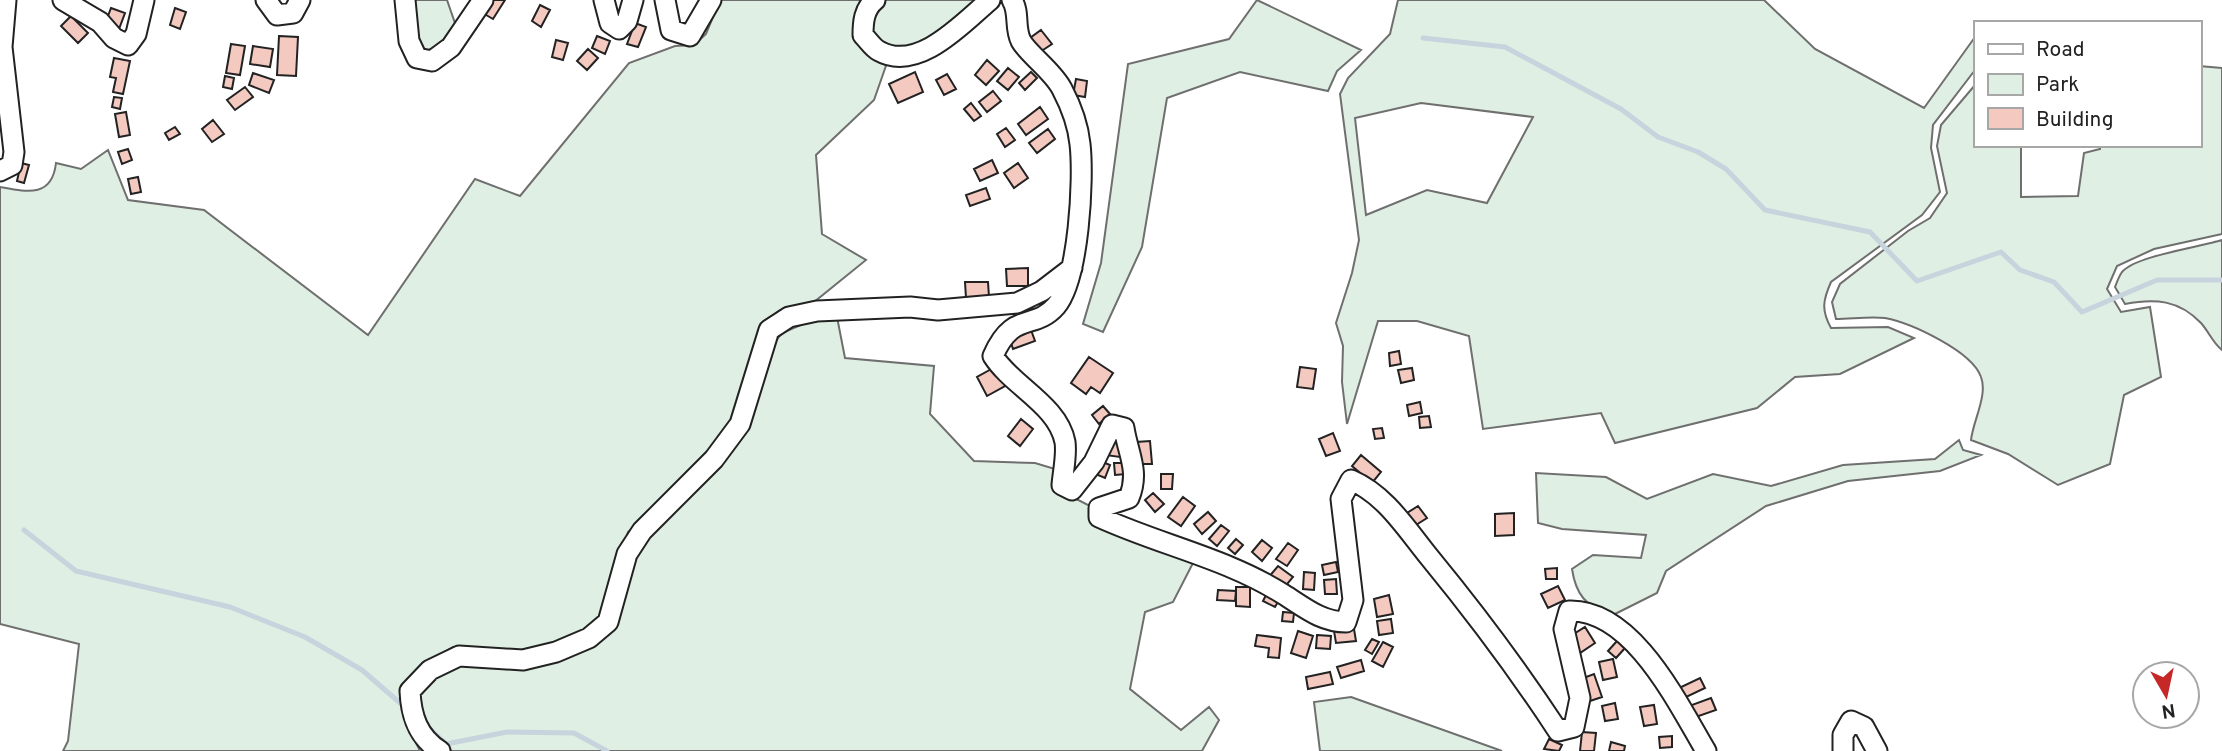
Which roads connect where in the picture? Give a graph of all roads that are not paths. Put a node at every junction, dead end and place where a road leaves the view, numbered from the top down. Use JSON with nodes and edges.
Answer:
{"nodes":[{"id":1,"x":6,"y":0,"type":"edge"},
{"id":2,"x":64,"y":0,"type":"edge"},
{"id":3,"x":144,"y":0,"type":"edge"},
{"id":4,"x":266,"y":0,"type":"edge"},
{"id":5,"x":300,"y":0,"type":"edge"},
{"id":6,"x":405,"y":0,"type":"edge"},
{"id":7,"x":483,"y":0,"type":"edge"},
{"id":8,"x":604,"y":0,"type":"edge"},
{"id":9,"x":633,"y":0,"type":"edge"},
{"id":10,"x":665,"y":0,"type":"edge"},
{"id":11,"x":711,"y":0,"type":"edge"},
{"id":12,"x":875,"y":0,"type":"edge"},
{"id":13,"x":990,"y":0,"type":"edge"},
{"id":14,"x":1012,"y":0,"type":"edge"},
{"id":15,"x":0,"y":171,"type":"edge"},
{"id":16,"x":1072,"y":267,"type":"junction"},
{"id":17,"x":440,"y":751,"type":"edge"},
{"id":18,"x":1706,"y":751,"type":"edge"},
{"id":19,"x":1843,"y":751,"type":"edge"},
{"id":20,"x":1877,"y":751,"type":"edge"}],
"edges":[{"from":1,"to":15,"type":"street"},
{"from":2,"to":3,"type":"street"},
{"from":4,"to":5,"type":"street"},
{"from":6,"to":7,"type":"street"},
{"from":8,"to":9,"type":"street"},
{"from":10,"to":11,"type":"street"},
{"from":12,"to":13,"type":"street"},
{"from":14,"to":16,"type":"street"},
{"from":16,"to":17,"type":"street"},
{"from":16,"to":18,"type":"street"},
{"from":19,"to":20,"type":"street"}]}
